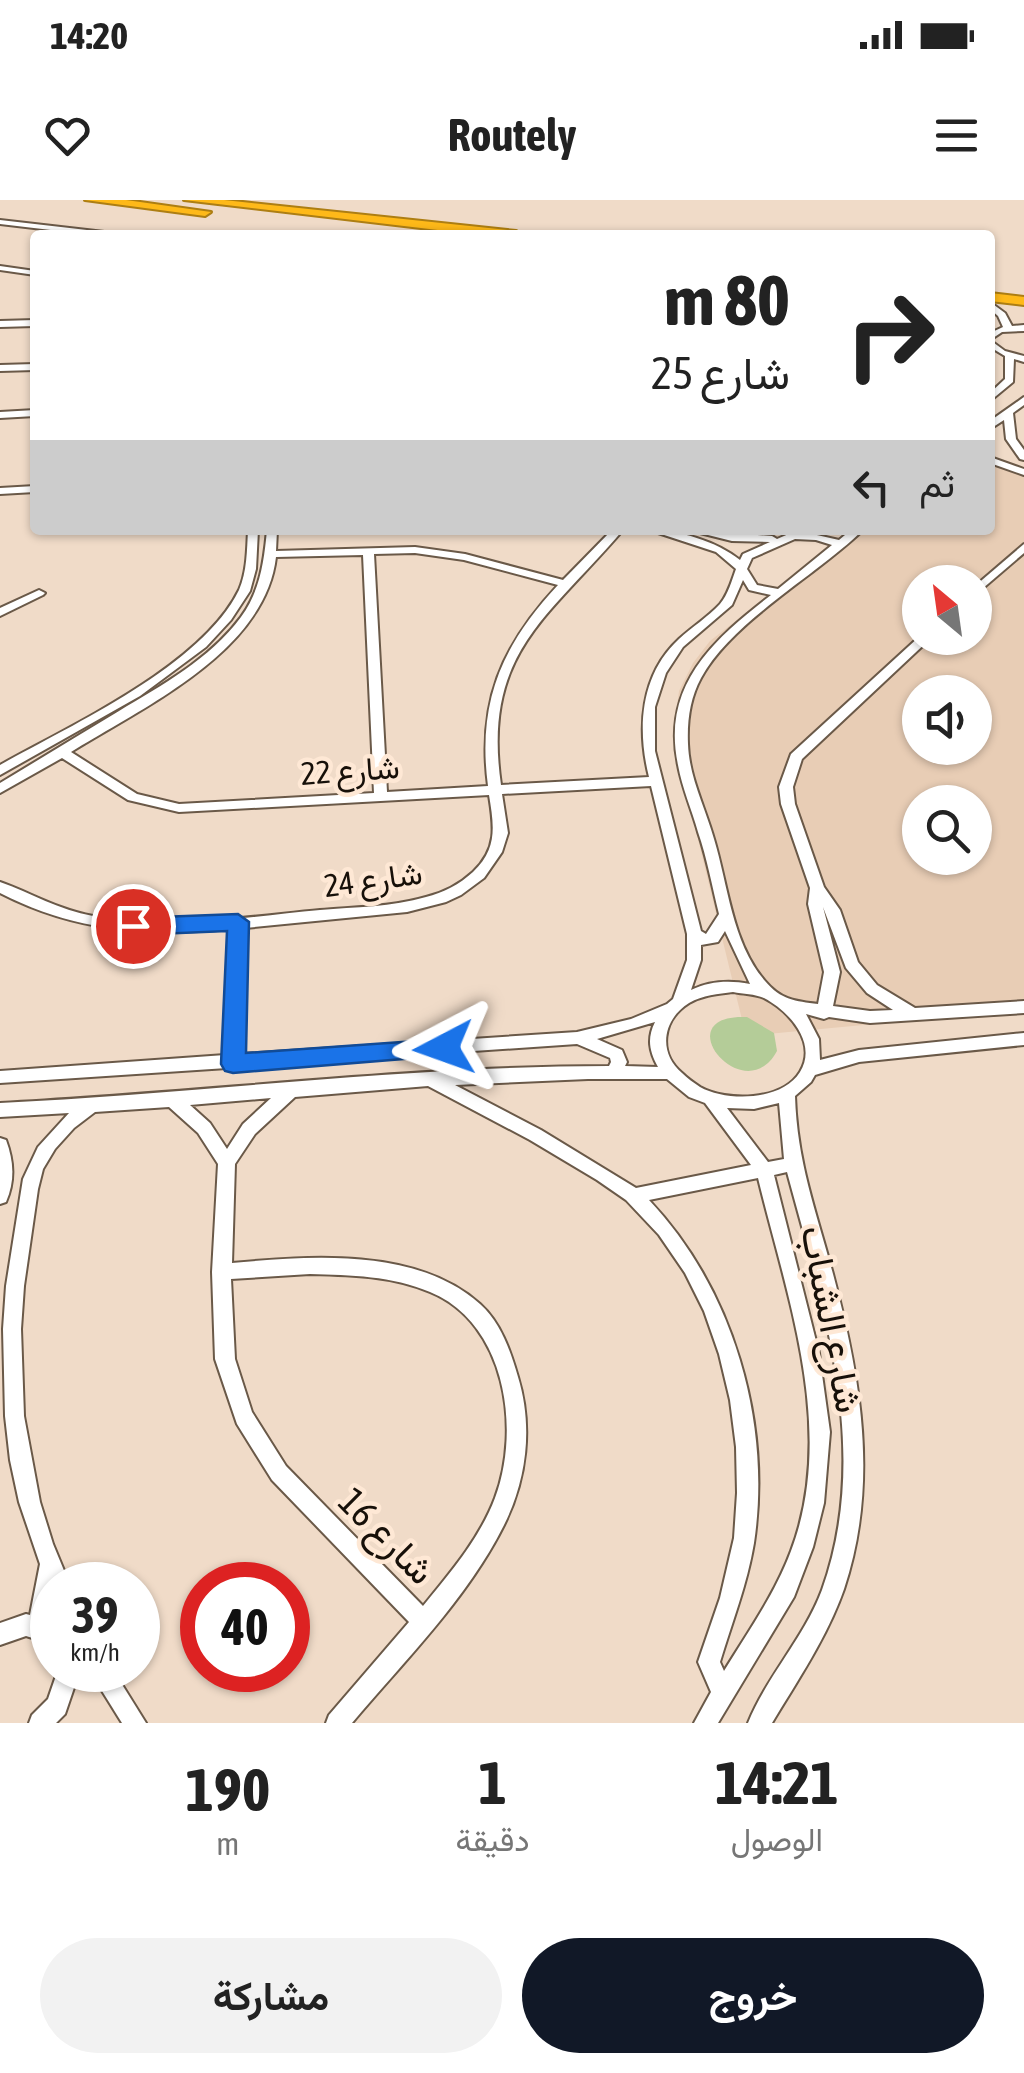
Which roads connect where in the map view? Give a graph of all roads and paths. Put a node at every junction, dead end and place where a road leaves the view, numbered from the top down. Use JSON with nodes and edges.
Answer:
{"nodes":[{"id":1,"x":90,"y":200,"type":"edge"},
{"id":2,"x":190,"y":200,"type":"edge"},
{"id":3,"x":0,"y":225,"type":"edge"},
{"id":4,"x":35,"y":230,"type":"edge"},
{"id":5,"x":56,"y":230,"type":"edge"},
{"id":6,"x":366,"y":230,"type":"edge"},
{"id":7,"x":469,"y":230,"type":"edge"},
{"id":8,"x":0,"y":268,"type":"edge"},
{"id":9,"x":30,"y":271,"type":"edge"},
{"id":10,"x":995,"y":285,"type":"edge"},
{"id":11,"x":1024,"y":288,"type":"edge"},
{"id":12,"x":995,"y":298,"type":"edge"},
{"id":13,"x":1024,"y":301,"type":"edge"},
{"id":14,"x":995,"y":309,"type":"edge"},
{"id":15,"x":30,"y":323,"type":"edge"},
{"id":16,"x":0,"y":324,"type":"edge"},
{"id":17,"x":1008,"y":328,"type":"junction"},
{"id":18,"x":1024,"y":328,"type":"edge"},
{"id":19,"x":995,"y":338,"type":"edge"},
{"id":20,"x":995,"y":343,"type":"edge"},
{"id":21,"x":1008,"y":356,"type":"junction"},
{"id":22,"x":1024,"y":359,"type":"edge"},
{"id":23,"x":30,"y":366,"type":"edge"},
{"id":24,"x":0,"y":368,"type":"edge"},
{"id":25,"x":1022,"y":380,"type":"edge"},
{"id":26,"x":1007,"y":386,"type":"junction"},
{"id":27,"x":995,"y":394,"type":"edge"},
{"id":28,"x":1024,"y":400,"type":"edge"},
{"id":29,"x":1008,"y":412,"type":"junction"},
{"id":30,"x":30,"y":417,"type":"edge"},
{"id":31,"x":0,"y":418,"type":"edge"},
{"id":32,"x":995,"y":422,"type":"edge"},
{"id":33,"x":1024,"y":457,"type":"edge"},
{"id":34,"x":995,"y":462,"type":"edge"},
{"id":35,"x":1024,"y":472,"type":"edge"},
{"id":36,"x":30,"y":489,"type":"edge"},
{"id":37,"x":0,"y":491,"type":"edge"},
{"id":38,"x":30,"y":498,"type":"edge"},
{"id":39,"x":0,"y":500,"type":"edge"},
{"id":40,"x":252,"y":535,"type":"edge"},
{"id":41,"x":272,"y":535,"type":"edge"},
{"id":42,"x":613,"y":535,"type":"edge"},
{"id":43,"x":681,"y":535,"type":"edge"},
{"id":44,"x":703,"y":535,"type":"edge"},
{"id":45,"x":795,"y":535,"type":"edge"},
{"id":46,"x":852,"y":535,"type":"edge"},
{"id":47,"x":788,"y":538,"type":"junction"},
{"id":48,"x":714,"y":541,"type":"junction"},
{"id":49,"x":840,"y":544,"type":"junction"},
{"id":50,"x":1024,"y":547,"type":"edge"},
{"id":51,"x":368,"y":550,"type":"junction"},
{"id":52,"x":273,"y":554,"type":"junction"},
{"id":53,"x":741,"y":567,"type":"junction"},
{"id":54,"x":992,"y":576,"type":"edge"},
{"id":55,"x":566,"y":584,"type":"junction"},
{"id":56,"x":39,"y":593,"type":"dead end"},
{"id":57,"x":780,"y":593,"type":"junction"},
{"id":58,"x":728,"y":603,"type":"junction"},
{"id":59,"x":0,"y":613,"type":"edge"},
{"id":60,"x":754,"y":614,"type":"junction"},
{"id":61,"x":906,"y":655,"type":"edge"},
{"id":62,"x":117,"y":702,"type":"junction"},
{"id":63,"x":130,"y":710,"type":"junction"},
{"id":64,"x":62,"y":752,"type":"junction"},
{"id":65,"x":3,"y":765,"type":"edge"},
{"id":66,"x":657,"y":780,"type":"junction"},
{"id":67,"x":0,"y":789,"type":"edge"},
{"id":68,"x":496,"y":789,"type":"junction"},
{"id":69,"x":381,"y":796,"type":"junction"},
{"id":70,"x":0,"y":887,"type":"edge"},
{"id":71,"x":817,"y":888,"type":"junction"},
{"id":72,"x":727,"y":913,"type":"junction"},
{"id":73,"x":238,"y":922,"type":"junction"},
{"id":74,"x":694,"y":934,"type":"junction"},
{"id":75,"x":766,"y":992,"type":"junction"},
{"id":76,"x":674,"y":1004,"type":"junction"},
{"id":77,"x":788,"y":1006,"type":"junction"},
{"id":78,"x":1024,"y":1007,"type":"edge"},
{"id":79,"x":998,"y":1009,"type":"junction"},
{"id":80,"x":824,"y":1013,"type":"junction"},
{"id":81,"x":914,"y":1014,"type":"junction"},
{"id":82,"x":577,"y":1038,"type":"junction"},
{"id":83,"x":1018,"y":1039,"type":"edge"},
{"id":84,"x":233,"y":1064,"type":"junction"},
{"id":85,"x":809,"y":1070,"type":"junction"},
{"id":86,"x":614,"y":1072,"type":"junction"},
{"id":87,"x":672,"y":1073,"type":"junction"},
{"id":88,"x":0,"y":1078,"type":"edge"},
{"id":89,"x":37,"y":1078,"type":"junction"},
{"id":90,"x":430,"y":1080,"type":"junction"},
{"id":91,"x":292,"y":1088,"type":"junction"},
{"id":92,"x":787,"y":1094,"type":"junction"},
{"id":93,"x":173,"y":1100,"type":"junction"},
{"id":94,"x":712,"y":1100,"type":"junction"},
{"id":95,"x":91,"y":1106,"type":"junction"},
{"id":96,"x":30,"y":1109,"type":"junction"},
{"id":97,"x":0,"y":1110,"type":"edge"},
{"id":98,"x":0,"y":1145,"type":"edge"},
{"id":99,"x":227,"y":1163,"type":"junction"},
{"id":100,"x":793,"y":1164,"type":"junction"},
{"id":101,"x":764,"y":1170,"type":"junction"},
{"id":102,"x":33,"y":1176,"type":"junction"},
{"id":103,"x":4,"y":1177,"type":"junction"},
{"id":104,"x":633,"y":1196,"type":"junction"},
{"id":105,"x":0,"y":1197,"type":"edge"},
{"id":106,"x":221,"y":1272,"type":"junction"},
{"id":107,"x":49,"y":1562,"type":"edge"},
{"id":108,"x":422,"y":1620,"type":"junction"},
{"id":109,"x":30,"y":1626,"type":"edge"},
{"id":110,"x":0,"y":1634,"type":"edge"},
{"id":111,"x":62,"y":1692,"type":"edge"},
{"id":112,"x":115,"y":1692,"type":"edge"},
{"id":113,"x":723,"y":1694,"type":"junction"},
{"id":114,"x":40,"y":1723,"type":"edge"},
{"id":115,"x":135,"y":1723,"type":"edge"},
{"id":116,"x":338,"y":1723,"type":"edge"},
{"id":117,"x":705,"y":1723,"type":"edge"},
{"id":118,"x":759,"y":1723,"type":"edge"}],
"edges":[{"from":1,"to":6,"type":"highway"},
{"from":2,"to":7,"type":"highway"},
{"from":3,"to":4,"type":"street"},
{"from":3,"to":5,"type":"street"},
{"from":8,"to":9,"type":"street"},
{"from":10,"to":11,"type":"highway"},
{"from":12,"to":13,"type":"highway"},
{"from":14,"to":17,"type":"street"},
{"from":15,"to":16,"type":"street"},
{"from":17,"to":18,"type":"street"},
{"from":17,"to":19,"type":"street"},
{"from":20,"to":21,"type":"street"},
{"from":21,"to":22,"type":"street"},
{"from":21,"to":26,"type":"street"},
{"from":23,"to":24,"type":"street"},
{"from":25,"to":26,"type":"street"},
{"from":26,"to":27,"type":"street"},
{"from":28,"to":29,"type":"street"},
{"from":29,"to":32,"type":"street"},
{"from":29,"to":33,"type":"street"},
{"from":30,"to":31,"type":"street"},
{"from":34,"to":35,"type":"street"},
{"from":36,"to":37,"type":"street"},
{"from":38,"to":39,"type":"street"},
{"from":40,"to":62,"type":"street"},
{"from":41,"to":52,"type":"street"},
{"from":42,"to":55,"type":"street","name":"شارع 24"},
{"from":43,"to":48,"type":"street"},
{"from":44,"to":48,"type":"street"},
{"from":45,"to":47,"type":"street"},
{"from":46,"to":49,"type":"street"},
{"from":47,"to":48,"type":"street"},
{"from":47,"to":49,"type":"street"},
{"from":47,"to":53,"type":"street"},
{"from":48,"to":53,"type":"street"},
{"from":49,"to":57,"type":"street"},
{"from":50,"to":54,"type":"street"},
{"from":51,"to":52,"type":"street"},
{"from":51,"to":55,"type":"street"},
{"from":51,"to":69,"type":"street"},
{"from":52,"to":63,"type":"street"},
{"from":53,"to":57,"type":"street"},
{"from":53,"to":58,"type":"street"},
{"from":55,"to":68,"type":"street","name":"شارع 24"},
{"from":56,"to":59,"type":"street"},
{"from":57,"to":60,"type":"street"},
{"from":58,"to":60,"type":"street"},
{"from":58,"to":66,"type":"street"},
{"from":60,"to":72,"type":"street"},
{"from":61,"to":71,"type":"street"},
{"from":62,"to":63,"type":"street"},
{"from":62,"to":65,"type":"street"},
{"from":63,"to":64,"type":"street"},
{"from":64,"to":67,"type":"street"},
{"from":64,"to":69,"type":"street","name":"شارع 22"},
{"from":66,"to":68,"type":"street","name":"شارع 22"},
{"from":66,"to":74,"type":"street"},
{"from":68,"to":69,"type":"street","name":"شارع 22"},
{"from":68,"to":73,"type":"street","name":"شارع 24"},
{"from":70,"to":73,"type":"street","name":"شارع 24"},
{"from":71,"to":80,"type":"street"},
{"from":71,"to":81,"type":"street"},
{"from":72,"to":74,"type":"street"},
{"from":72,"to":75,"type":"street"},
{"from":73,"to":84,"type":"street"},
{"from":74,"to":76,"type":"street"},
{"from":75,"to":76,"type":"street"},
{"from":75,"to":77,"type":"street"},
{"from":76,"to":82,"type":"street"},
{"from":76,"to":87,"type":"street"},
{"from":77,"to":80,"type":"street"},
{"from":77,"to":85,"type":"street"},
{"from":78,"to":79,"type":"street"},
{"from":79,"to":81,"type":"street"},
{"from":79,"to":83,"type":"street"},
{"from":80,"to":81,"type":"street"},
{"from":82,"to":84,"type":"street"},
{"from":82,"to":86,"type":"street"},
{"from":83,"to":85,"type":"street"},
{"from":84,"to":89,"type":"street"},
{"from":85,"to":92,"type":"street"},
{"from":86,"to":87,"type":"street"},
{"from":86,"to":90,"type":"street"},
{"from":87,"to":94,"type":"street"},
{"from":88,"to":89,"type":"street"},
{"from":89,"to":96,"type":"street"},
{"from":90,"to":91,"type":"street"},
{"from":90,"to":104,"type":"street"},
{"from":91,"to":93,"type":"street"},
{"from":91,"to":99,"type":"street"},
{"from":92,"to":94,"type":"street"},
{"from":92,"to":100,"type":"street","name":"شارع الشباب"},
{"from":93,"to":95,"type":"street"},
{"from":93,"to":99,"type":"street"},
{"from":94,"to":101,"type":"street","name":"شارع الشباب"},
{"from":95,"to":96,"type":"street"},
{"from":95,"to":102,"type":"street"},
{"from":96,"to":97,"type":"street"},
{"from":98,"to":103,"type":"street"},
{"from":99,"to":106,"type":"street","name":"شارع 16"},
{"from":100,"to":101,"type":"street"},
{"from":100,"to":118,"type":"street","name":"شارع الشباب"},
{"from":101,"to":104,"type":"street"},
{"from":101,"to":113,"type":"street","name":"شارع الشباب"},
{"from":102,"to":103,"type":"street"},
{"from":102,"to":107,"type":"street"},
{"from":103,"to":105,"type":"street"},
{"from":104,"to":113,"type":"street"},
{"from":106,"to":108,"type":"street","name":"شارع 16"},
{"from":106,"to":108,"type":"street","name":"شارع 16"},
{"from":108,"to":116,"type":"street"},
{"from":109,"to":110,"type":"street"},
{"from":111,"to":114,"type":"street"},
{"from":112,"to":115,"type":"street"},
{"from":113,"to":117,"type":"street","name":"شارع الشباب"}]}
